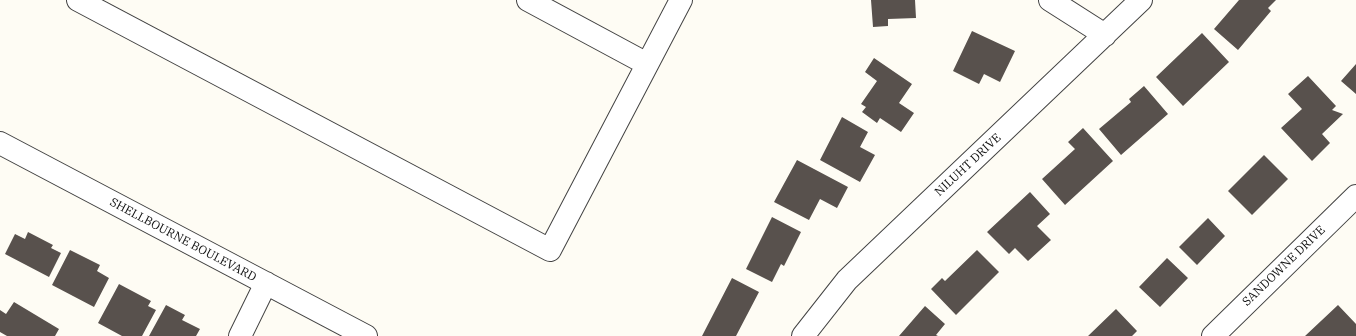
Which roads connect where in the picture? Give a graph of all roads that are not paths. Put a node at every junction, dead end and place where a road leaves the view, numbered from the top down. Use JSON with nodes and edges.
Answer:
{"nodes":[{"id":1,"x":78,"y":0,"type":"edge"},
{"id":2,"x":528,"y":0,"type":"edge"},
{"id":3,"x":681,"y":0,"type":"edge"},
{"id":4,"x":1050,"y":0,"type":"edge"},
{"id":5,"x":1141,"y":0,"type":"edge"},
{"id":6,"x":1105,"y":35,"type":"junction"},
{"id":7,"x":648,"y":64,"type":"junction"},
{"id":8,"x":2,"y":148,"type":"edge"},
{"id":9,"x":1356,"y":196,"type":"edge"},
{"id":10,"x":266,"y":283,"type":"junction"},
{"id":11,"x":240,"y":336,"type":"edge"},
{"id":12,"x":366,"y":336,"type":"edge"},
{"id":13,"x":804,"y":336,"type":"edge"},
{"id":14,"x":1213,"y":336,"type":"edge"}],
"edges":[{"from":1,"to":7,"type":"street"},
{"from":2,"to":7,"type":"street"},
{"from":3,"to":7,"type":"street"},
{"from":4,"to":6,"type":"street"},
{"from":5,"to":6,"type":"street","name":"NILUHT DRIVE"},
{"from":6,"to":13,"type":"street","name":"NILUHT DRIVE"},
{"from":8,"to":10,"type":"street","name":"SHELLBOURNE BOULEVARD"},
{"from":9,"to":14,"type":"street","name":"SANDOWNE DRIVE"},
{"from":10,"to":11,"type":"street"},
{"from":10,"to":12,"type":"street","name":"SHELLBOURNE BOULEVARD"}]}
